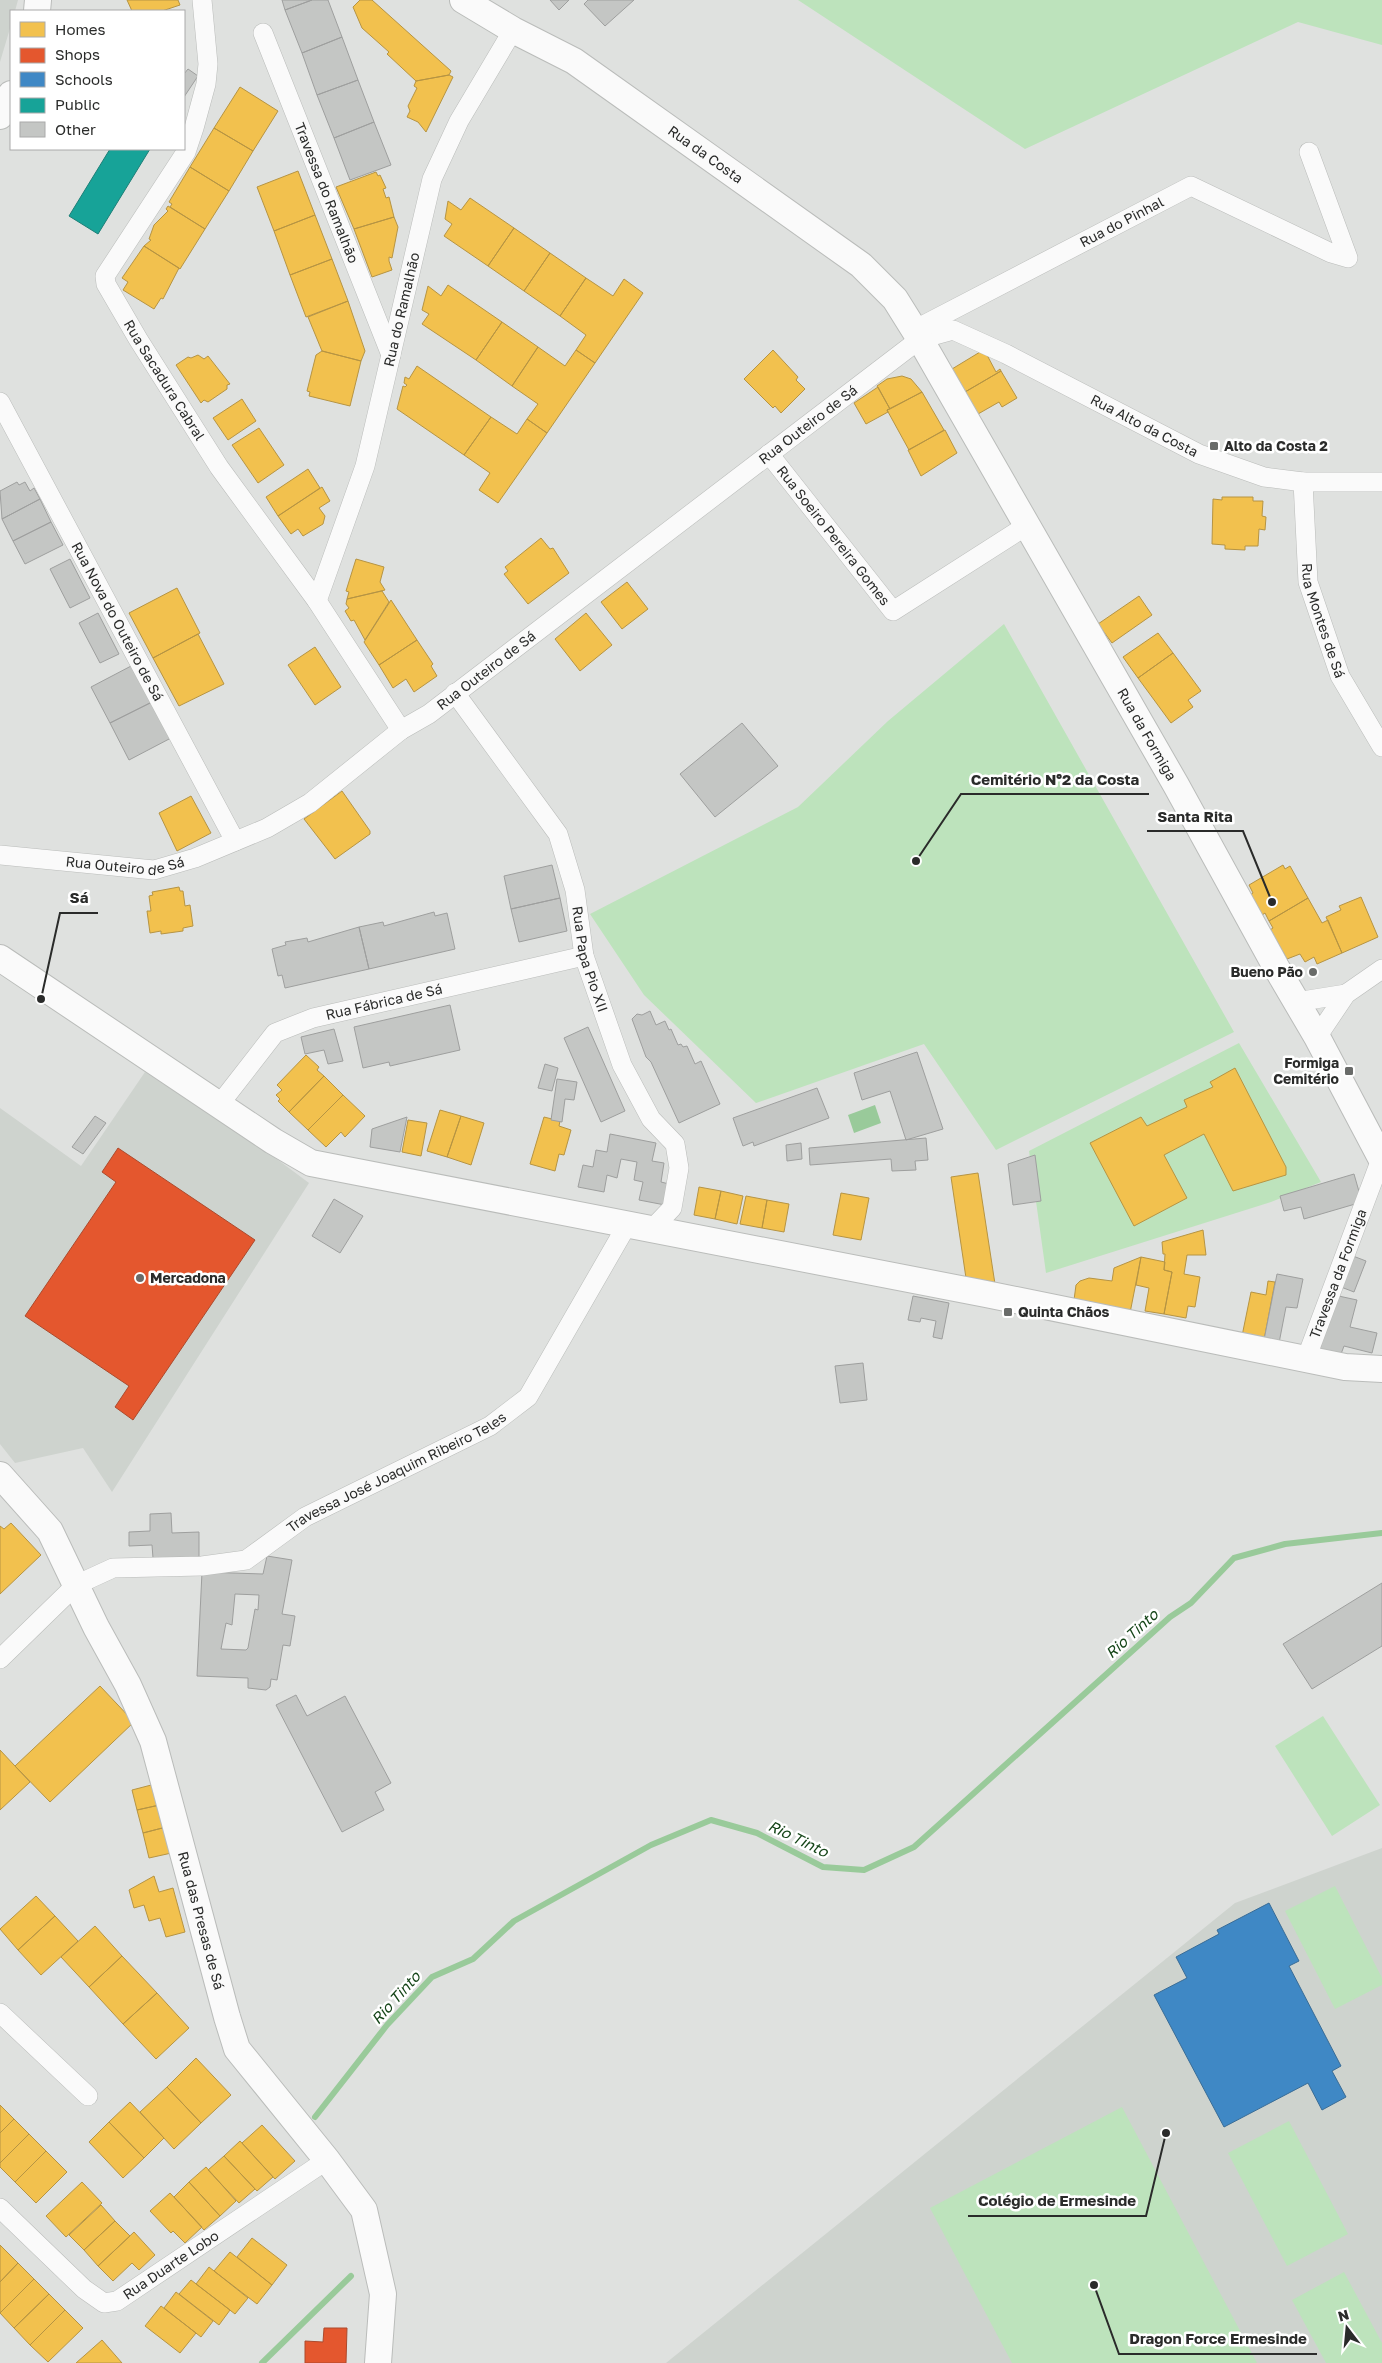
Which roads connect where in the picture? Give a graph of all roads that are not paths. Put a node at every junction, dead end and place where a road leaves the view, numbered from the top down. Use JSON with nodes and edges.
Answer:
{"nodes":[{"id":1,"x":202,"y":0,"type":"edge"},
{"id":2,"x":463,"y":0,"type":"edge"},
{"id":3,"x":512,"y":30,"type":"junction"},
{"id":4,"x":263,"y":33,"type":"dead end"},
{"id":5,"x":10,"y":96,"type":"edge"},
{"id":6,"x":0,"y":116,"type":"edge"},
{"id":7,"x":1309,"y":152,"type":"dead end"},
{"id":8,"x":917,"y":335,"type":"junction"},
{"id":9,"x":391,"y":355,"type":"junction"},
{"id":10,"x":0,"y":402,"type":"edge"},
{"id":11,"x":769,"y":454,"type":"junction"},
{"id":12,"x":1303,"y":482,"type":"junction"},
{"id":13,"x":1382,"y":482,"type":"edge"},
{"id":14,"x":1026,"y":526,"type":"junction"},
{"id":15,"x":317,"y":601,"type":"junction"},
{"id":16,"x":455,"y":694,"type":"junction"},
{"id":17,"x":401,"y":730,"type":"junction"},
{"id":18,"x":1382,"y":747,"type":"edge"},
{"id":19,"x":235,"y":841,"type":"junction"},
{"id":20,"x":0,"y":855,"type":"edge"},
{"id":21,"x":584,"y":956,"type":"junction"},
{"id":22,"x":0,"y":958,"type":"edge"},
{"id":23,"x":1382,"y":969,"type":"edge"},
{"id":24,"x":1346,"y":994,"type":"junction"},
{"id":25,"x":1296,"y":1002,"type":"junction"},
{"id":26,"x":1317,"y":1037,"type":"junction"},
{"id":27,"x":219,"y":1105,"type":"junction"},
{"id":28,"x":1379,"y":1148,"type":"edge"},
{"id":29,"x":639,"y":1228,"type":"junction"},
{"id":30,"x":1306,"y":1360,"type":"junction"},
{"id":31,"x":1345,"y":1367,"type":"junction"},
{"id":32,"x":1382,"y":1369,"type":"edge"},
{"id":33,"x":1382,"y":1384,"type":"edge"},
{"id":34,"x":0,"y":1475,"type":"edge"},
{"id":35,"x":76,"y":1585,"type":"junction"},
{"id":36,"x":0,"y":1659,"type":"edge"},
{"id":37,"x":4,"y":2024,"type":"edge"},
{"id":38,"x":88,"y":2096,"type":"dead end"},
{"id":39,"x":327,"y":2160,"type":"junction"},
{"id":40,"x":0,"y":2208,"type":"edge"},
{"id":41,"x":378,"y":2363,"type":"edge"}],
"edges":[{"from":1,"to":15,"type":"street","name":"Rua Sacadura Cabral"},
{"from":2,"to":3,"type":"street","name":"Rua da Costa"},
{"from":3,"to":8,"type":"street","name":"Rua da Costa"},
{"from":3,"to":9,"type":"street","name":"Rua do Ramalhão"},
{"from":4,"to":9,"type":"street","name":"Travessa do Ramalhão"},
{"from":5,"to":6,"type":"street"},
{"from":7,"to":8,"type":"street","name":"Rua do Pinhal"},
{"from":8,"to":11,"type":"street","name":"Rua Outeiro de Sá"},
{"from":8,"to":12,"type":"street","name":"Rua Alto da Costa"},
{"from":8,"to":14,"type":"street","name":"Rua da Formiga"},
{"from":9,"to":15,"type":"street","name":"Rua do Ramalhão"},
{"from":10,"to":19,"type":"street","name":"Rua Nova do Outeiro de Sá"},
{"from":11,"to":14,"type":"street","name":"Rua Soeiro Pereira Gomes"},
{"from":11,"to":16,"type":"street","name":"Rua Outeiro de Sá"},
{"from":12,"to":13,"type":"street","name":"Rua Alto da Costa"},
{"from":12,"to":18,"type":"street","name":"Rua Montes de Sá"},
{"from":14,"to":25,"type":"street","name":"Rua da Formiga"},
{"from":15,"to":17,"type":"street","name":"Rua Sacadura Cabral"},
{"from":16,"to":17,"type":"street","name":"Rua Outeiro de Sá"},
{"from":16,"to":21,"type":"street","name":"Rua Papa Pio XII"},
{"from":17,"to":19,"type":"street","name":"Rua Outeiro de Sá"},
{"from":19,"to":20,"type":"street","name":"Rua Outeiro de Sá"},
{"from":21,"to":27,"type":"street","name":"Rua Fábrica de Sá"},
{"from":21,"to":29,"type":"street","name":"Rua Papa Pio XII"},
{"from":22,"to":27,"type":"street"},
{"from":23,"to":24,"type":"street"},
{"from":24,"to":25,"type":"street"},
{"from":24,"to":26,"type":"street"},
{"from":25,"to":26,"type":"street","name":"Rua da Formiga"},
{"from":26,"to":28,"type":"street","name":"Rua da Formiga"},
{"from":27,"to":29,"type":"street"},
{"from":28,"to":30,"type":"street","name":"Travessa da Formiga"},
{"from":29,"to":30,"type":"street"},
{"from":29,"to":35,"type":"street","name":"Travessa José Joaquim Ribeiro Teles"},
{"from":30,"to":31,"type":"street"},
{"from":31,"to":32,"type":"street"},
{"from":31,"to":33,"type":"street"},
{"from":34,"to":35,"type":"street","name":"Rua das Presas de Sá"},
{"from":35,"to":36,"type":"street","name":"Travessa José Joaquim Ribeiro Teles"},
{"from":35,"to":39,"type":"street","name":"Rua das Presas de Sá"},
{"from":37,"to":38,"type":"street"},
{"from":39,"to":40,"type":"street","name":"Rua Duarte Lobo"},
{"from":39,"to":41,"type":"street","name":"Rua das Presas de Sá"}]}
